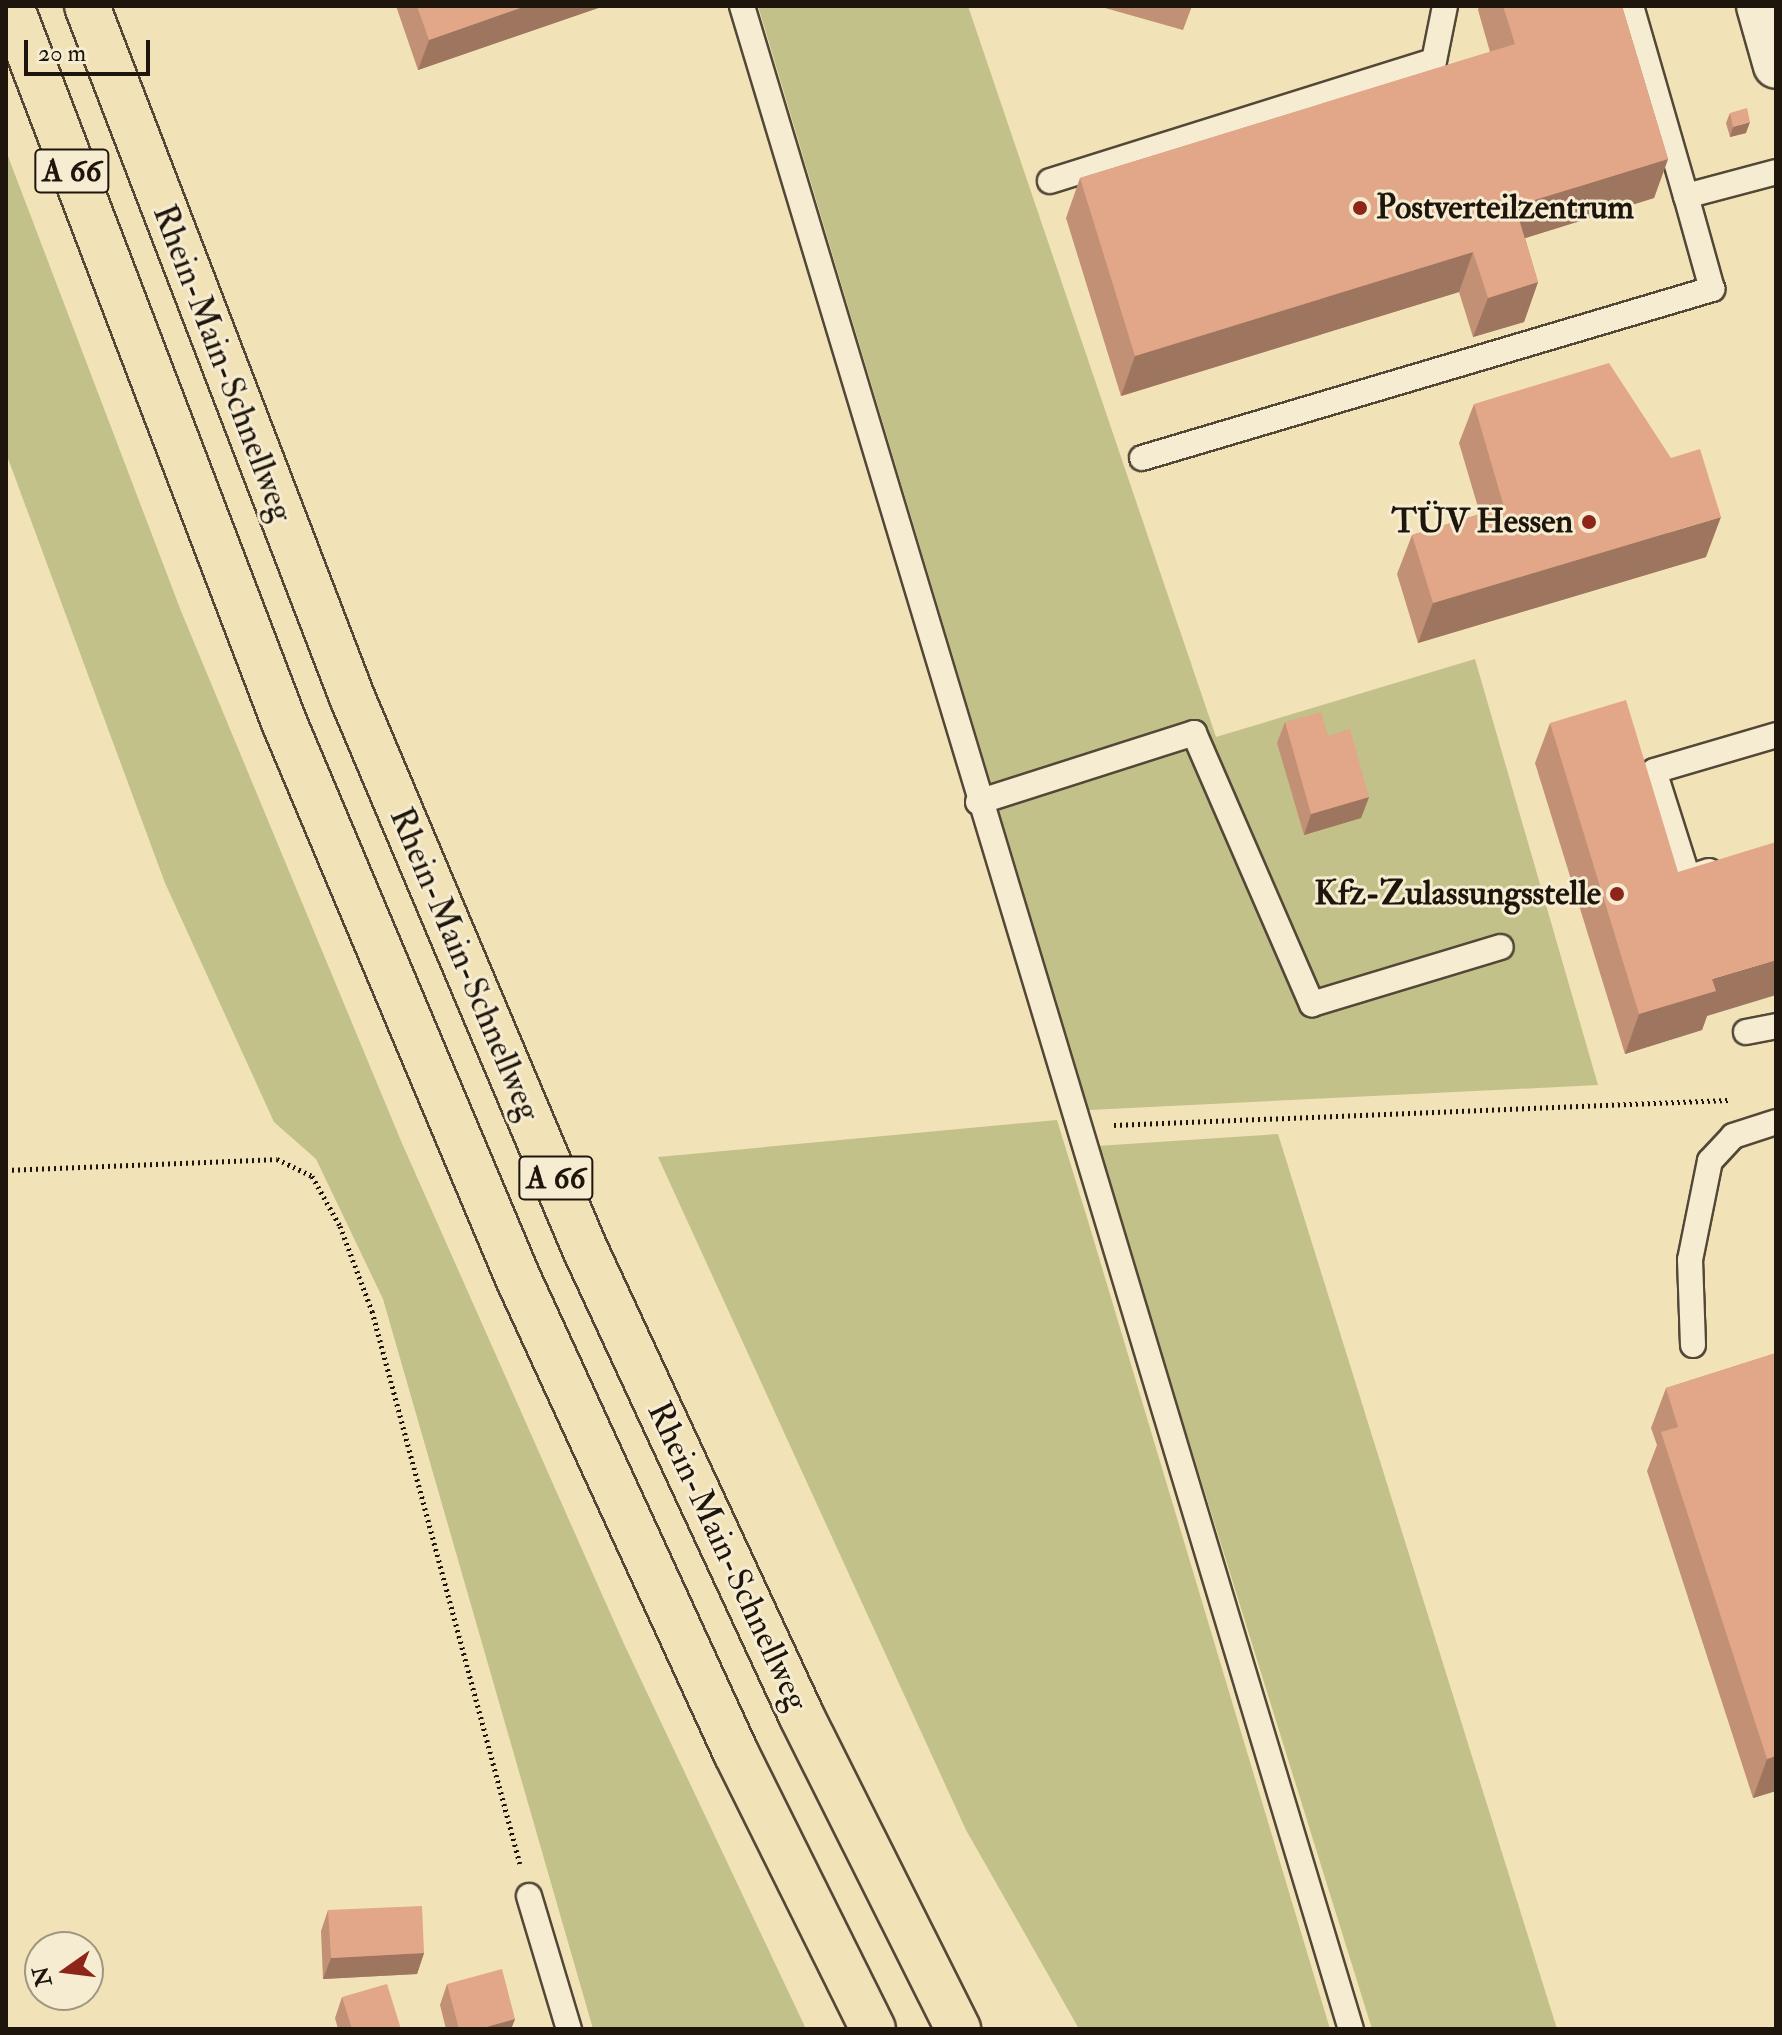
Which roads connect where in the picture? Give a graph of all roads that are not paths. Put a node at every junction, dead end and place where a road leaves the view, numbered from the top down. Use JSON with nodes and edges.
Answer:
{"nodes":[{"id":1,"x":11,"y":6,"type":"edge"},
{"id":2,"x":87,"y":6,"type":"edge"},
{"id":3,"x":742,"y":6,"type":"edge"},
{"id":4,"x":1445,"y":6,"type":"edge"},
{"id":5,"x":1631,"y":6,"type":"edge"},
{"id":6,"x":1759,"y":6,"type":"edge"},
{"id":7,"x":1776,"y":66,"type":"edge"},
{"id":8,"x":1776,"y":172,"type":"edge"},
{"id":9,"x":1050,"y":181,"type":"dead end"},
{"id":10,"x":1686,"y":196,"type":"junction"},
{"id":11,"x":1142,"y":458,"type":"dead end"},
{"id":12,"x":1776,"y":735,"type":"edge"},
{"id":13,"x":978,"y":802,"type":"junction"},
{"id":14,"x":1732,"y":864,"type":"edge"},
{"id":15,"x":1501,"y":947,"type":"dead end"},
{"id":16,"x":1776,"y":1026,"type":"edge"},
{"id":17,"x":1746,"y":1032,"type":"dead end"},
{"id":18,"x":1776,"y":1122,"type":"edge"},
{"id":19,"x":1693,"y":1345,"type":"dead end"},
{"id":20,"x":529,"y":1896,"type":"road end"},
{"id":21,"x":569,"y":2029,"type":"edge"},
{"id":22,"x":873,"y":2029,"type":"edge"},
{"id":23,"x":958,"y":2029,"type":"edge"},
{"id":24,"x":1351,"y":2029,"type":"edge"}],
"edges":[{"from":1,"to":22,"type":"highway","number":"A 66"},
{"from":2,"to":23,"type":"highway","name":"Rhein-Main-Schnellweg","number":"A 66"},
{"from":3,"to":13,"type":"lane"},
{"from":4,"to":9,"type":"lane"},
{"from":5,"to":10,"type":"lane"},
{"from":6,"to":7,"type":"street"},
{"from":8,"to":10,"type":"lane"},
{"from":10,"to":11,"type":"lane"},
{"from":12,"to":14,"type":"lane"},
{"from":13,"to":15,"type":"lane"},
{"from":13,"to":24,"type":"lane"},
{"from":16,"to":17,"type":"lane"},
{"from":18,"to":19,"type":"lane"},
{"from":20,"to":21,"type":"lane"}]}
